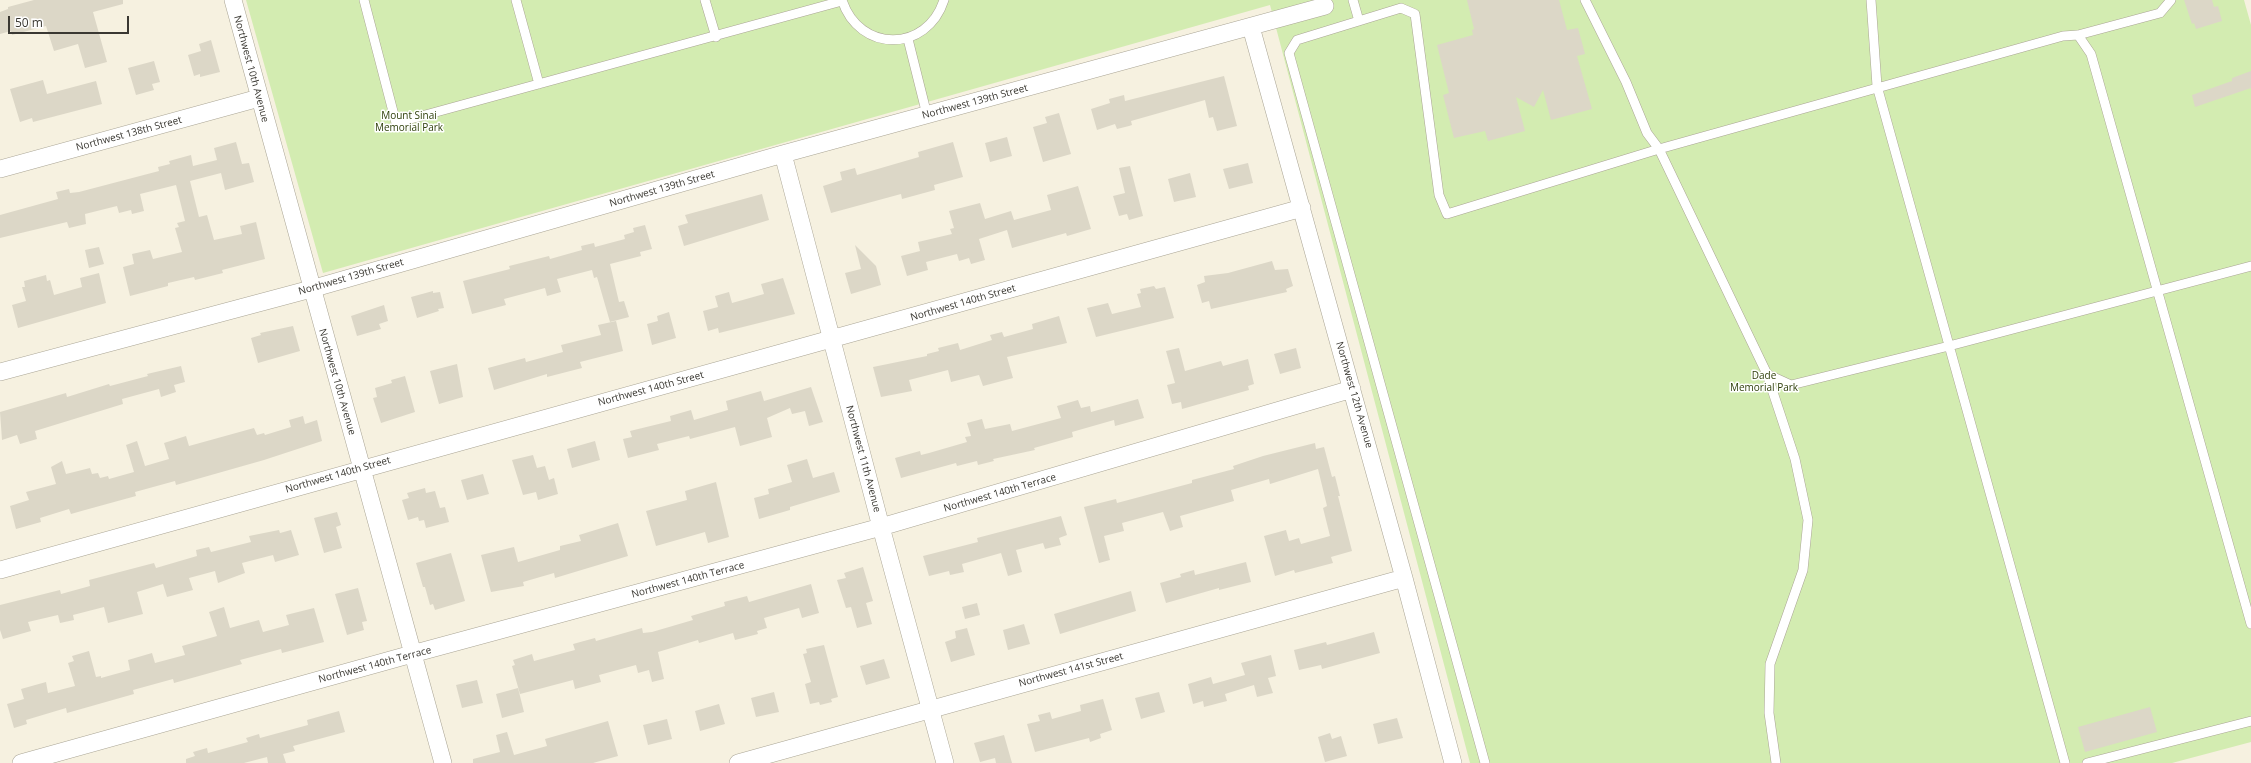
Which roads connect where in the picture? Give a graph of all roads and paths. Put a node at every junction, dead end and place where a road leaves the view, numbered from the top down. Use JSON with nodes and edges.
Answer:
{"nodes":[{"id":1,"x":233,"y":0,"type":"edge"},
{"id":2,"x":364,"y":0,"type":"edge"},
{"id":3,"x":516,"y":0,"type":"edge"},
{"id":4,"x":705,"y":0,"type":"edge"},
{"id":5,"x":944,"y":0,"type":"edge"},
{"id":6,"x":1353,"y":0,"type":"edge"},
{"id":7,"x":1585,"y":0,"type":"edge"},
{"id":8,"x":1871,"y":0,"type":"edge"},
{"id":9,"x":2171,"y":0,"type":"edge"},
{"id":10,"x":842,"y":1,"type":"edge"},
{"id":11,"x":1325,"y":6,"type":"dead end"},
{"id":12,"x":1359,"y":21,"type":"junction"},
{"id":13,"x":1252,"y":27,"type":"junction"},
{"id":14,"x":2078,"y":35,"type":"junction"},
{"id":15,"x":716,"y":37,"type":"junction"},
{"id":16,"x":908,"y":39,"type":"junction"},
{"id":17,"x":539,"y":84,"type":"junction"},
{"id":18,"x":1877,"y":86,"type":"junction"},
{"id":19,"x":258,"y":98,"type":"junction"},
{"id":20,"x":926,"y":115,"type":"junction"},
{"id":21,"x":1659,"y":149,"type":"junction"},
{"id":22,"x":783,"y":154,"type":"junction"},
{"id":23,"x":0,"y":169,"type":"edge"},
{"id":24,"x":1302,"y":208,"type":"junction"},
{"id":25,"x":2251,"y":266,"type":"edge"},
{"id":26,"x":311,"y":289,"type":"junction"},
{"id":27,"x":2158,"y":291,"type":"junction"},
{"id":28,"x":832,"y":340,"type":"junction"},
{"id":29,"x":1950,"y":346,"type":"junction"},
{"id":30,"x":0,"y":372,"type":"edge"},
{"id":31,"x":1767,"y":374,"type":"junction"},
{"id":32,"x":1352,"y":389,"type":"junction"},
{"id":33,"x":361,"y":468,"type":"junction"},
{"id":34,"x":881,"y":527,"type":"junction"},
{"id":35,"x":0,"y":570,"type":"edge"},
{"id":36,"x":1404,"y":578,"type":"junction"},
{"id":37,"x":2251,"y":624,"type":"edge"},
{"id":38,"x":412,"y":654,"type":"junction"},
{"id":39,"x":931,"y":709,"type":"junction"},
{"id":40,"x":2251,"y":720,"type":"edge"},
{"id":41,"x":21,"y":763,"type":"edge"},
{"id":42,"x":442,"y":763,"type":"edge"},
{"id":43,"x":738,"y":763,"type":"edge"},
{"id":44,"x":945,"y":763,"type":"edge"},
{"id":45,"x":1453,"y":763,"type":"edge"},
{"id":46,"x":1485,"y":763,"type":"edge"},
{"id":47,"x":1776,"y":763,"type":"edge"},
{"id":48,"x":2065,"y":763,"type":"edge"},
{"id":49,"x":2087,"y":763,"type":"edge"}],
"edges":[{"from":1,"to":19,"type":"street","name":"Northwest 10th Avenue"},
{"from":2,"to":17,"type":"lane"},
{"from":3,"to":17,"type":"lane"},
{"from":4,"to":15,"type":"lane"},
{"from":5,"to":16,"type":"lane"},
{"from":6,"to":12,"type":"lane"},
{"from":7,"to":21,"type":"lane"},
{"from":8,"to":18,"type":"lane"},
{"from":9,"to":14,"type":"lane"},
{"from":10,"to":15,"type":"lane"},
{"from":10,"to":16,"type":"lane"},
{"from":11,"to":13,"type":"street","name":"Northwest 139th Street"},
{"from":12,"to":21,"type":"lane"},
{"from":12,"to":46,"type":"lane"},
{"from":13,"to":20,"type":"street","name":"Northwest 139th Street"},
{"from":13,"to":24,"type":"street","name":"Northwest 12th Avenue"},
{"from":14,"to":18,"type":"lane"},
{"from":14,"to":27,"type":"lane"},
{"from":15,"to":17,"type":"lane"},
{"from":16,"to":20,"type":"lane"},
{"from":18,"to":21,"type":"lane"},
{"from":18,"to":29,"type":"lane"},
{"from":19,"to":23,"type":"street","name":"Northwest 138th Street"},
{"from":19,"to":26,"type":"street","name":"Northwest 10th Avenue"},
{"from":20,"to":22,"type":"street","name":"Northwest 139th Street"},
{"from":21,"to":31,"type":"lane"},
{"from":22,"to":26,"type":"street","name":"Northwest 139th Street"},
{"from":22,"to":28,"type":"street","name":"Northwest 11th Avenue"},
{"from":24,"to":28,"type":"street","name":"Northwest 140th Street"},
{"from":24,"to":32,"type":"street","name":"Northwest 12th Avenue"},
{"from":25,"to":27,"type":"lane"},
{"from":26,"to":30,"type":"street","name":"Northwest 139th Street"},
{"from":26,"to":33,"type":"street","name":"Northwest 10th Avenue"},
{"from":27,"to":29,"type":"lane"},
{"from":27,"to":37,"type":"lane"},
{"from":28,"to":33,"type":"street","name":"Northwest 140th Street"},
{"from":28,"to":34,"type":"street","name":"Northwest 11th Avenue"},
{"from":29,"to":31,"type":"lane"},
{"from":29,"to":48,"type":"lane"},
{"from":31,"to":47,"type":"lane"},
{"from":32,"to":34,"type":"street","name":"Northwest 140th Terrace"},
{"from":32,"to":36,"type":"street","name":"Northwest 12th Avenue"},
{"from":33,"to":35,"type":"street","name":"Northwest 140th Street"},
{"from":33,"to":38,"type":"street","name":"Northwest 10th Avenue"},
{"from":34,"to":38,"type":"street","name":"Northwest 140th Terrace"},
{"from":34,"to":39,"type":"street","name":"Northwest 11th Avenue"},
{"from":36,"to":39,"type":"street","name":"Northwest 141st Street"},
{"from":36,"to":45,"type":"street","name":"Northwest 12th Avenue"},
{"from":38,"to":41,"type":"street","name":"Northwest 140th Terrace"},
{"from":38,"to":42,"type":"street","name":"Northwest 10th Avenue"},
{"from":39,"to":43,"type":"street","name":"Northwest 141st Street"},
{"from":39,"to":44,"type":"street","name":"Northwest 11th Avenue"},
{"from":40,"to":49,"type":"lane"}]}
